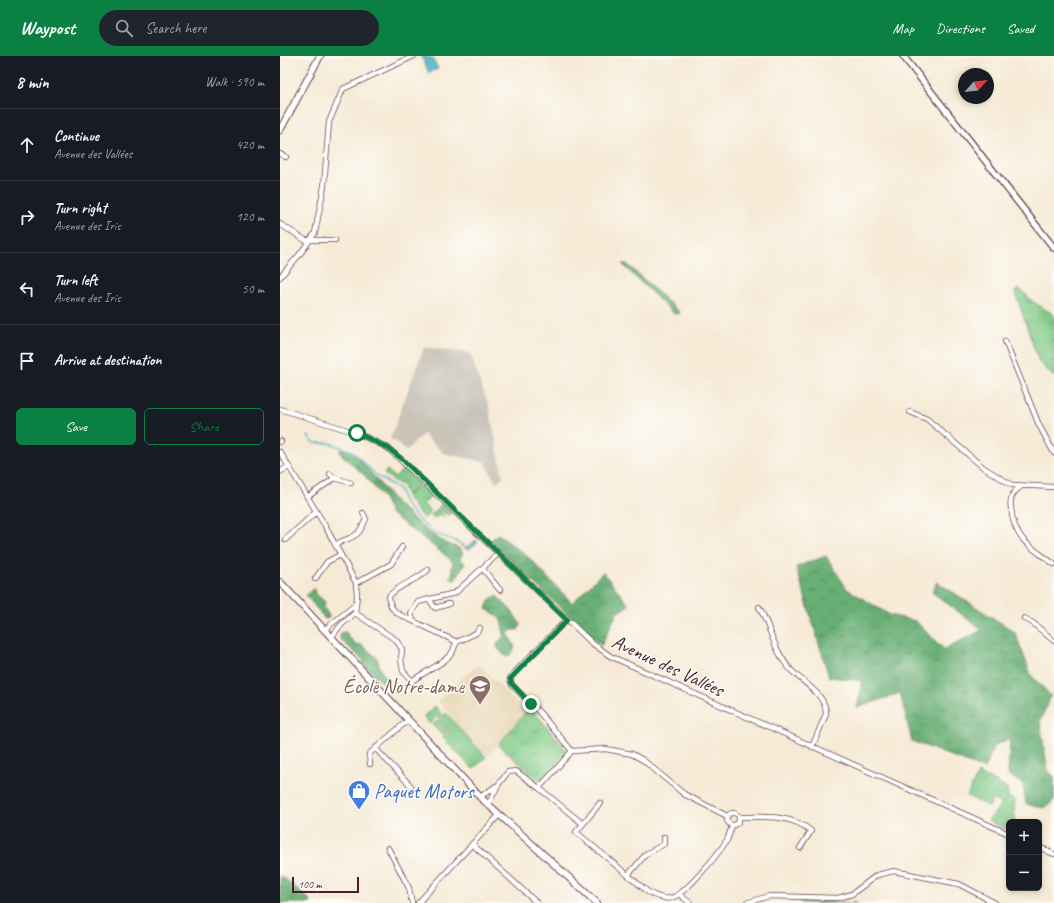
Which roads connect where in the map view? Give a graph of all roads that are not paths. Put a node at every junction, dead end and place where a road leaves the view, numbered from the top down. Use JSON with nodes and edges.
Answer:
{"nodes":[{"id":1,"x":320,"y":56,"type":"edge"},
{"id":2,"x":414,"y":56,"type":"edge"},
{"id":3,"x":903,"y":56,"type":"edge"},
{"id":4,"x":280,"y":130,"type":"edge"},
{"id":5,"x":280,"y":154,"type":"edge"},
{"id":6,"x":286,"y":157,"type":"dead end"},
{"id":7,"x":280,"y":224,"type":"edge"},
{"id":8,"x":310,"y":240,"type":"junction"},
{"id":9,"x":335,"y":240,"type":"dead end"},
{"id":10,"x":1054,"y":248,"type":"edge"},
{"id":11,"x":280,"y":277,"type":"edge"},
{"id":12,"x":1005,"y":341,"type":"dead end"},
{"id":13,"x":280,"y":409,"type":"edge"},
{"id":14,"x":910,"y":412,"type":"dead end"},
{"id":15,"x":280,"y":452,"type":"edge"},
{"id":16,"x":1054,"y":453,"type":"edge"},
{"id":17,"x":288,"y":467,"type":"junction"},
{"id":18,"x":280,"y":472,"type":"edge"},
{"id":19,"x":330,"y":474,"type":"dead end"},
{"id":20,"x":335,"y":478,"type":"junction"},
{"id":21,"x":350,"y":484,"type":"dead end"},
{"id":22,"x":1022,"y":486,"type":"junction"},
{"id":23,"x":1054,"y":487,"type":"edge"},
{"id":24,"x":307,"y":497,"type":"junction"},
{"id":25,"x":316,"y":512,"type":"junction"},
{"id":26,"x":363,"y":513,"type":"dead end"},
{"id":27,"x":285,"y":540,"type":"dead end"},
{"id":28,"x":335,"y":545,"type":"junction"},
{"id":29,"x":402,"y":547,"type":"dead end"},
{"id":30,"x":499,"y":553,"type":"junction"},
{"id":31,"x":340,"y":555,"type":"junction"},
{"id":32,"x":1054,"y":564,"type":"edge"},
{"id":33,"x":483,"y":569,"type":"junction"},
{"id":34,"x":428,"y":570,"type":"dead end"},
{"id":35,"x":315,"y":579,"type":"dead end"},
{"id":36,"x":280,"y":582,"type":"edge"},
{"id":37,"x":356,"y":583,"type":"junction"},
{"id":38,"x":500,"y":590,"type":"dead end"},
{"id":39,"x":429,"y":599,"type":"junction"},
{"id":40,"x":449,"y":604,"type":"dead end"},
{"id":41,"x":355,"y":605,"type":"junction"},
{"id":42,"x":759,"y":607,"type":"dead end"},
{"id":43,"x":355,"y":613,"type":"junction"},
{"id":44,"x":1024,"y":618,"type":"dead end"},
{"id":45,"x":567,"y":620,"type":"junction"},
{"id":46,"x":413,"y":621,"type":"junction"},
{"id":47,"x":480,"y":628,"type":"dead end"},
{"id":48,"x":324,"y":630,"type":"junction"},
{"id":49,"x":331,"y":638,"type":"junction"},
{"id":50,"x":1054,"y":641,"type":"edge"},
{"id":51,"x":456,"y":642,"type":"junction"},
{"id":52,"x":407,"y":720,"type":"junction"},
{"id":53,"x":812,"y":747,"type":"junction"},
{"id":54,"x":375,"y":748,"type":"junction"},
{"id":55,"x":572,"y":751,"type":"junction"},
{"id":56,"x":370,"y":764,"type":"dead end"},
{"id":57,"x":498,"y":785,"type":"junction"},
{"id":58,"x":411,"y":786,"type":"dead end"},
{"id":59,"x":539,"y":788,"type":"junction"},
{"id":60,"x":480,"y":797,"type":"junction"},
{"id":61,"x":600,"y":803,"type":"dead end"},
{"id":62,"x":488,"y":805,"type":"junction"},
{"id":63,"x":499,"y":815,"type":"junction"},
{"id":64,"x":727,"y":816,"type":"junction"},
{"id":65,"x":738,"y":817,"type":"junction"},
{"id":66,"x":582,"y":824,"type":"junction"},
{"id":67,"x":732,"y":826,"type":"junction"},
{"id":68,"x":1006,"y":833,"type":"edge"},
{"id":69,"x":664,"y":837,"type":"dead end"},
{"id":70,"x":472,"y":844,"type":"junction"},
{"id":71,"x":388,"y":848,"type":"dead end"},
{"id":72,"x":800,"y":848,"type":"dead end"},
{"id":73,"x":1042,"y":848,"type":"edge"},
{"id":74,"x":1054,"y":854,"type":"edge"},
{"id":75,"x":628,"y":875,"type":"junction"},
{"id":76,"x":680,"y":895,"type":"junction"},
{"id":77,"x":412,"y":903,"type":"edge"},
{"id":78,"x":418,"y":903,"type":"edge"},
{"id":79,"x":537,"y":903,"type":"edge"},
{"id":80,"x":597,"y":903,"type":"edge"},
{"id":81,"x":690,"y":903,"type":"edge"},
{"id":82,"x":746,"y":903,"type":"edge"},
{"id":83,"x":995,"y":903,"type":"edge"}],
"edges":[{"from":1,"to":4,"type":"main road"},
{"from":2,"to":8,"type":"street"},
{"from":3,"to":10,"type":"street"},
{"from":5,"to":6,"type":"street"},
{"from":7,"to":8,"type":"street"},
{"from":8,"to":9,"type":"street"},
{"from":8,"to":11,"type":"street"},
{"from":12,"to":16,"type":"street"},
{"from":13,"to":30,"type":"street","name":"Avenue des Vallées"},
{"from":14,"to":22,"type":"street"},
{"from":15,"to":17,"type":"street"},
{"from":17,"to":18,"type":"street"},
{"from":17,"to":24,"type":"street"},
{"from":19,"to":20,"type":"street"},
{"from":20,"to":21,"type":"street"},
{"from":20,"to":24,"type":"street"},
{"from":22,"to":23,"type":"street"},
{"from":22,"to":32,"type":"street"},
{"from":24,"to":25,"type":"street"},
{"from":25,"to":27,"type":"street"},
{"from":25,"to":28,"type":"street"},
{"from":26,"to":28,"type":"street"},
{"from":28,"to":31,"type":"street"},
{"from":29,"to":37,"type":"street"},
{"from":30,"to":33,"type":"street"},
{"from":30,"to":45,"type":"street","name":"Avenue des Vallées"},
{"from":31,"to":35,"type":"street"},
{"from":31,"to":37,"type":"street"},
{"from":33,"to":38,"type":"street"},
{"from":33,"to":39,"type":"street"},
{"from":34,"to":46,"type":"street"},
{"from":36,"to":48,"type":"main road"},
{"from":37,"to":41,"type":"street"},
{"from":39,"to":40,"type":"street"},
{"from":39,"to":46,"type":"street"},
{"from":41,"to":43,"type":"street"},
{"from":41,"to":48,"type":"street"},
{"from":42,"to":53,"type":"street"},
{"from":43,"to":49,"type":"street"},
{"from":43,"to":51,"type":"street"},
{"from":44,"to":50,"type":"street"},
{"from":45,"to":53,"type":"street","name":"Avenue des Vallées"},
{"from":45,"to":55,"type":"street"},
{"from":46,"to":51,"type":"street"},
{"from":47,"to":51,"type":"street"},
{"from":48,"to":49,"type":"main road"},
{"from":49,"to":52,"type":"main road"},
{"from":52,"to":54,"type":"street"},
{"from":52,"to":60,"type":"main road"},
{"from":53,"to":68,"type":"street","name":"Avenue des Vallées"},
{"from":54,"to":56,"type":"street"},
{"from":54,"to":58,"type":"street"},
{"from":55,"to":59,"type":"street"},
{"from":55,"to":64,"type":"street"},
{"from":57,"to":59,"type":"street"},
{"from":57,"to":60,"type":"street"},
{"from":57,"to":62,"type":"street"},
{"from":59,"to":66,"type":"street"},
{"from":60,"to":62,"type":"main road"},
{"from":61,"to":66,"type":"street"},
{"from":62,"to":63,"type":"main road"},
{"from":63,"to":70,"type":"street"},
{"from":63,"to":80,"type":"main road"},
{"from":64,"to":65,"type":"street"},
{"from":64,"to":67,"type":"street"},
{"from":65,"to":67,"type":"street"},
{"from":65,"to":72,"type":"street"},
{"from":66,"to":75,"type":"street"},
{"from":67,"to":76,"type":"street"},
{"from":69,"to":75,"type":"street"},
{"from":70,"to":78,"type":"street"},
{"from":70,"to":79,"type":"street"},
{"from":71,"to":77,"type":"street"},
{"from":73,"to":74,"type":"street"},
{"from":75,"to":76,"type":"street"},
{"from":76,"to":81,"type":"street"},
{"from":82,"to":83,"type":"street"}]}
